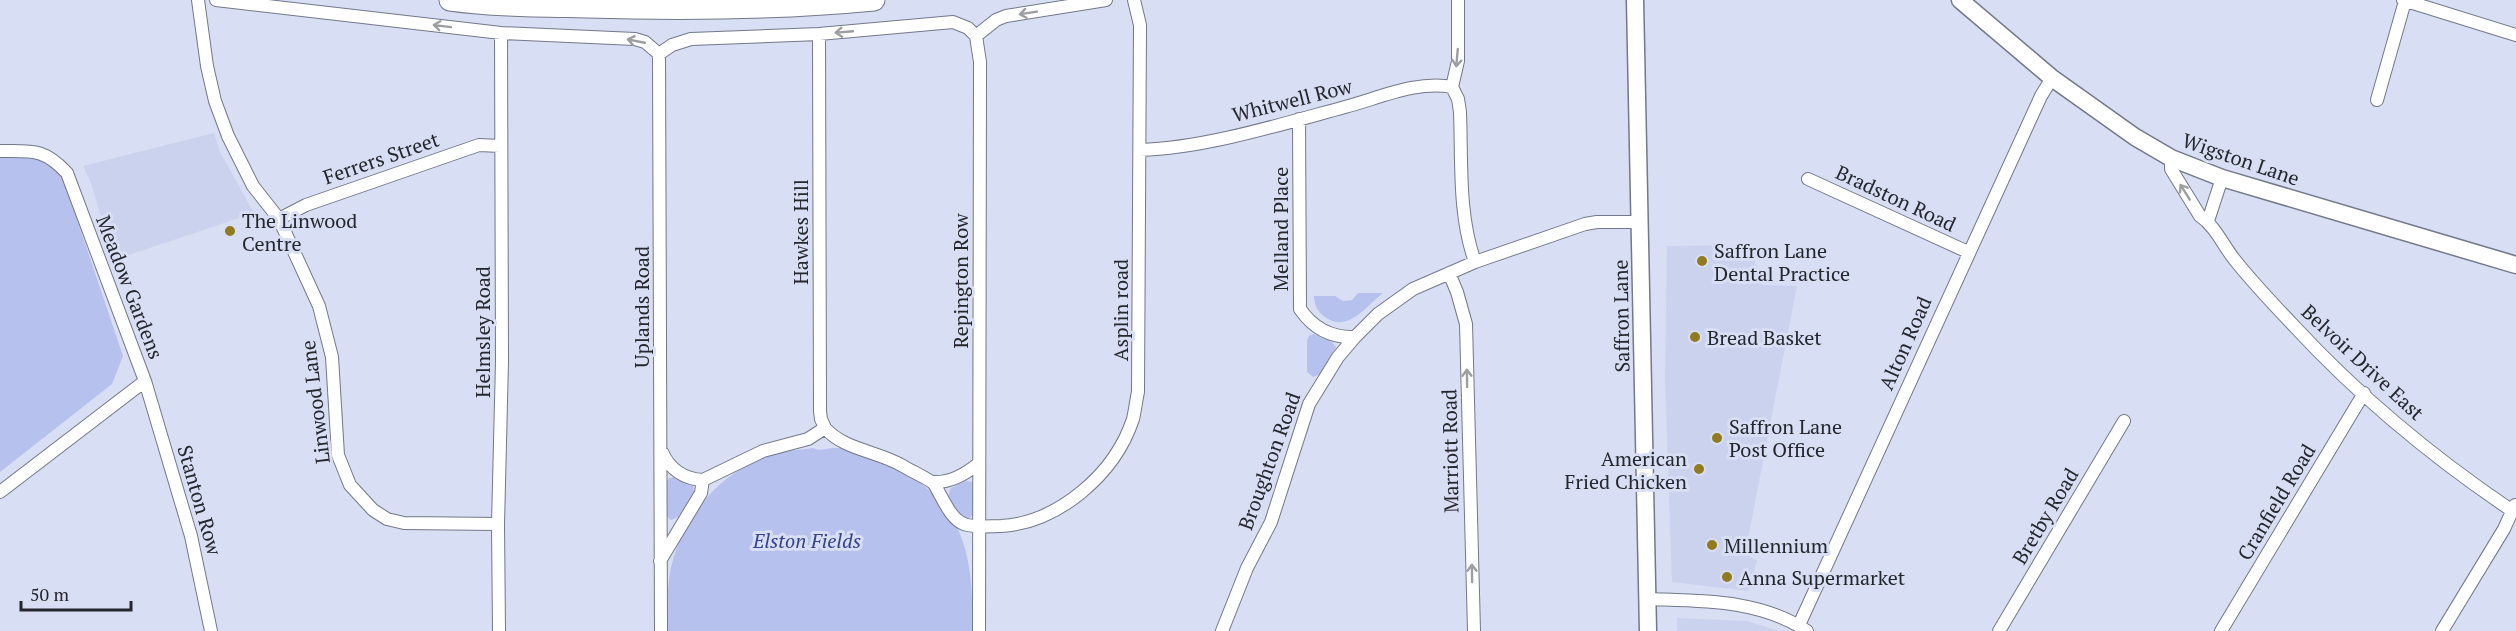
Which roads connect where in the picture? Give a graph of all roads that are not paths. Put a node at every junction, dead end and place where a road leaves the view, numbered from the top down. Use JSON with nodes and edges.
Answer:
{"nodes":[{"id":1,"x":198,"y":0,"type":"edge"},
{"id":2,"x":216,"y":0,"type":"edge"},
{"id":3,"x":450,"y":0,"type":"edge"},
{"id":4,"x":874,"y":0,"type":"edge"},
{"id":5,"x":1106,"y":0,"type":"edge"},
{"id":6,"x":1134,"y":0,"type":"edge"},
{"id":7,"x":1458,"y":0,"type":"edge"},
{"id":8,"x":1635,"y":0,"type":"edge"},
{"id":9,"x":1960,"y":0,"type":"edge"},
{"id":10,"x":2404,"y":0,"type":"edge"},
{"id":11,"x":501,"y":33,"type":"junction"},
{"id":12,"x":819,"y":34,"type":"junction"},
{"id":13,"x":2516,"y":35,"type":"edge"},
{"id":14,"x":976,"y":36,"type":"junction"},
{"id":15,"x":659,"y":54,"type":"junction"},
{"id":16,"x":2052,"y":78,"type":"junction"},
{"id":17,"x":1452,"y":87,"type":"junction"},
{"id":18,"x":2377,"y":100,"type":"dead end"},
{"id":19,"x":1299,"y":119,"type":"junction"},
{"id":20,"x":500,"y":146,"type":"junction"},
{"id":21,"x":1140,"y":150,"type":"junction"},
{"id":22,"x":0,"y":151,"type":"edge"},
{"id":23,"x":2171,"y":158,"type":"junction"},
{"id":24,"x":2222,"y":178,"type":"junction"},
{"id":25,"x":1808,"y":179,"type":"dead end"},
{"id":26,"x":279,"y":219,"type":"junction"},
{"id":27,"x":2208,"y":221,"type":"junction"},
{"id":28,"x":1640,"y":222,"type":"junction"},
{"id":29,"x":1968,"y":252,"type":"junction"},
{"id":30,"x":1475,"y":262,"type":"junction"},
{"id":31,"x":2516,"y":266,"type":"edge"},
{"id":32,"x":1449,"y":273,"type":"junction"},
{"id":33,"x":1355,"y":336,"type":"junction"},
{"id":34,"x":145,"y":381,"type":"junction"},
{"id":35,"x":2364,"y":393,"type":"junction"},
{"id":36,"x":2124,"y":421,"type":"dead end"},
{"id":37,"x":825,"y":428,"type":"junction"},
{"id":38,"x":661,"y":448,"type":"junction"},
{"id":39,"x":979,"y":463,"type":"junction"},
{"id":40,"x":703,"y":480,"type":"junction"},
{"id":41,"x":933,"y":482,"type":"junction"},
{"id":42,"x":0,"y":492,"type":"edge"},
{"id":43,"x":2514,"y":507,"type":"edge"},
{"id":44,"x":498,"y":524,"type":"junction"},
{"id":45,"x":979,"y":526,"type":"junction"},
{"id":46,"x":660,"y":561,"type":"junction"},
{"id":47,"x":1647,"y":599,"type":"junction"},
{"id":48,"x":1803,"y":628,"type":"edge"},
{"id":49,"x":211,"y":631,"type":"edge"},
{"id":50,"x":499,"y":631,"type":"edge"},
{"id":51,"x":661,"y":631,"type":"edge"},
{"id":52,"x":979,"y":631,"type":"edge"},
{"id":53,"x":1222,"y":631,"type":"edge"},
{"id":54,"x":1474,"y":631,"type":"edge"},
{"id":55,"x":1648,"y":631,"type":"edge"},
{"id":56,"x":1999,"y":631,"type":"edge"},
{"id":57,"x":2221,"y":631,"type":"edge"},
{"id":58,"x":2442,"y":631,"type":"edge"}],
"edges":[{"from":1,"to":26,"type":"street","name":"Linwood Lane"},
{"from":11,"to":2,"type":"street","one_way":true},
{"from":3,"to":4,"type":"highway"},
{"from":5,"to":14,"type":"street","one_way":true},
{"from":6,"to":21,"type":"street","name":"Asplin road"},
{"from":7,"to":17,"type":"street","one_way":true},
{"from":8,"to":28,"type":"main road","name":"Saffron Lane"},
{"from":9,"to":16,"type":"main road","name":"Wigston Lane"},
{"from":10,"to":13,"type":"street"},
{"from":10,"to":18,"type":"street"},
{"from":15,"to":11,"type":"street","one_way":true},
{"from":11,"to":20,"type":"street","name":"Helmsley Road"},
{"from":14,"to":12,"type":"street","one_way":true},
{"from":12,"to":15,"type":"street"},
{"from":12,"to":37,"type":"street","name":"Hawkes Hill"},
{"from":14,"to":39,"type":"street","name":"Repington Row"},
{"from":15,"to":38,"type":"street","name":"Uplands Road"},
{"from":16,"to":23,"type":"main road","name":"Wigston Lane"},
{"from":16,"to":29,"type":"street","name":"Alton Road"},
{"from":17,"to":19,"type":"street","name":"Whitwell Row"},
{"from":17,"to":30,"type":"street"},
{"from":19,"to":21,"type":"street","name":"Whitwell Row"},
{"from":19,"to":33,"type":"street","name":"Melland Place"},
{"from":20,"to":26,"type":"street","name":"Ferrers Street"},
{"from":20,"to":44,"type":"street","name":"Helmsley Road"},
{"from":21,"to":45,"type":"street","name":"Asplin road"},
{"from":22,"to":34,"type":"street","name":"Meadow Gardens"},
{"from":23,"to":24,"type":"main road","name":"Wigston Lane"},
{"from":27,"to":23,"type":"street","name":"Belvoir Drive East","one_way":true},
{"from":24,"to":27,"type":"street"},
{"from":24,"to":31,"type":"main road","name":"Wigston Lane"},
{"from":25,"to":29,"type":"street","name":"Bradston Road"},
{"from":26,"to":44,"type":"street","name":"Linwood Lane"},
{"from":27,"to":35,"type":"street","name":"Belvoir Drive East"},
{"from":28,"to":30,"type":"street","name":"Broughton Road"},
{"from":28,"to":47,"type":"main road","name":"Saffron Lane"},
{"from":29,"to":48,"type":"street","name":"Alton Road"},
{"from":30,"to":32,"type":"street","name":"Broughton Road"},
{"from":32,"to":33,"type":"street","name":"Broughton Road"},
{"from":54,"to":32,"type":"street","name":"Marriott Road","one_way":true},
{"from":33,"to":53,"type":"street","name":"Broughton Road"},
{"from":34,"to":42,"type":"street","name":"Meadow Gardens"},
{"from":34,"to":49,"type":"street","name":"Stanton Row"},
{"from":35,"to":43,"type":"street","name":"Belvoir Drive East"},
{"from":35,"to":57,"type":"street","name":"Cranfield Road"},
{"from":36,"to":56,"type":"street","name":"Bretby Road"},
{"from":37,"to":40,"type":"street"},
{"from":37,"to":41,"type":"street"},
{"from":38,"to":40,"type":"street"},
{"from":38,"to":46,"type":"street","name":"Uplands Road"},
{"from":39,"to":41,"type":"street"},
{"from":39,"to":45,"type":"street","name":"Repington Row"},
{"from":40,"to":46,"type":"street"},
{"from":41,"to":45,"type":"street"},
{"from":43,"to":58,"type":"street"},
{"from":44,"to":50,"type":"street","name":"Helmsley Road"},
{"from":45,"to":52,"type":"street"},
{"from":46,"to":51,"type":"street"},
{"from":47,"to":48,"type":"street"},
{"from":47,"to":55,"type":"main road","name":"Saffron Lane"}]}
